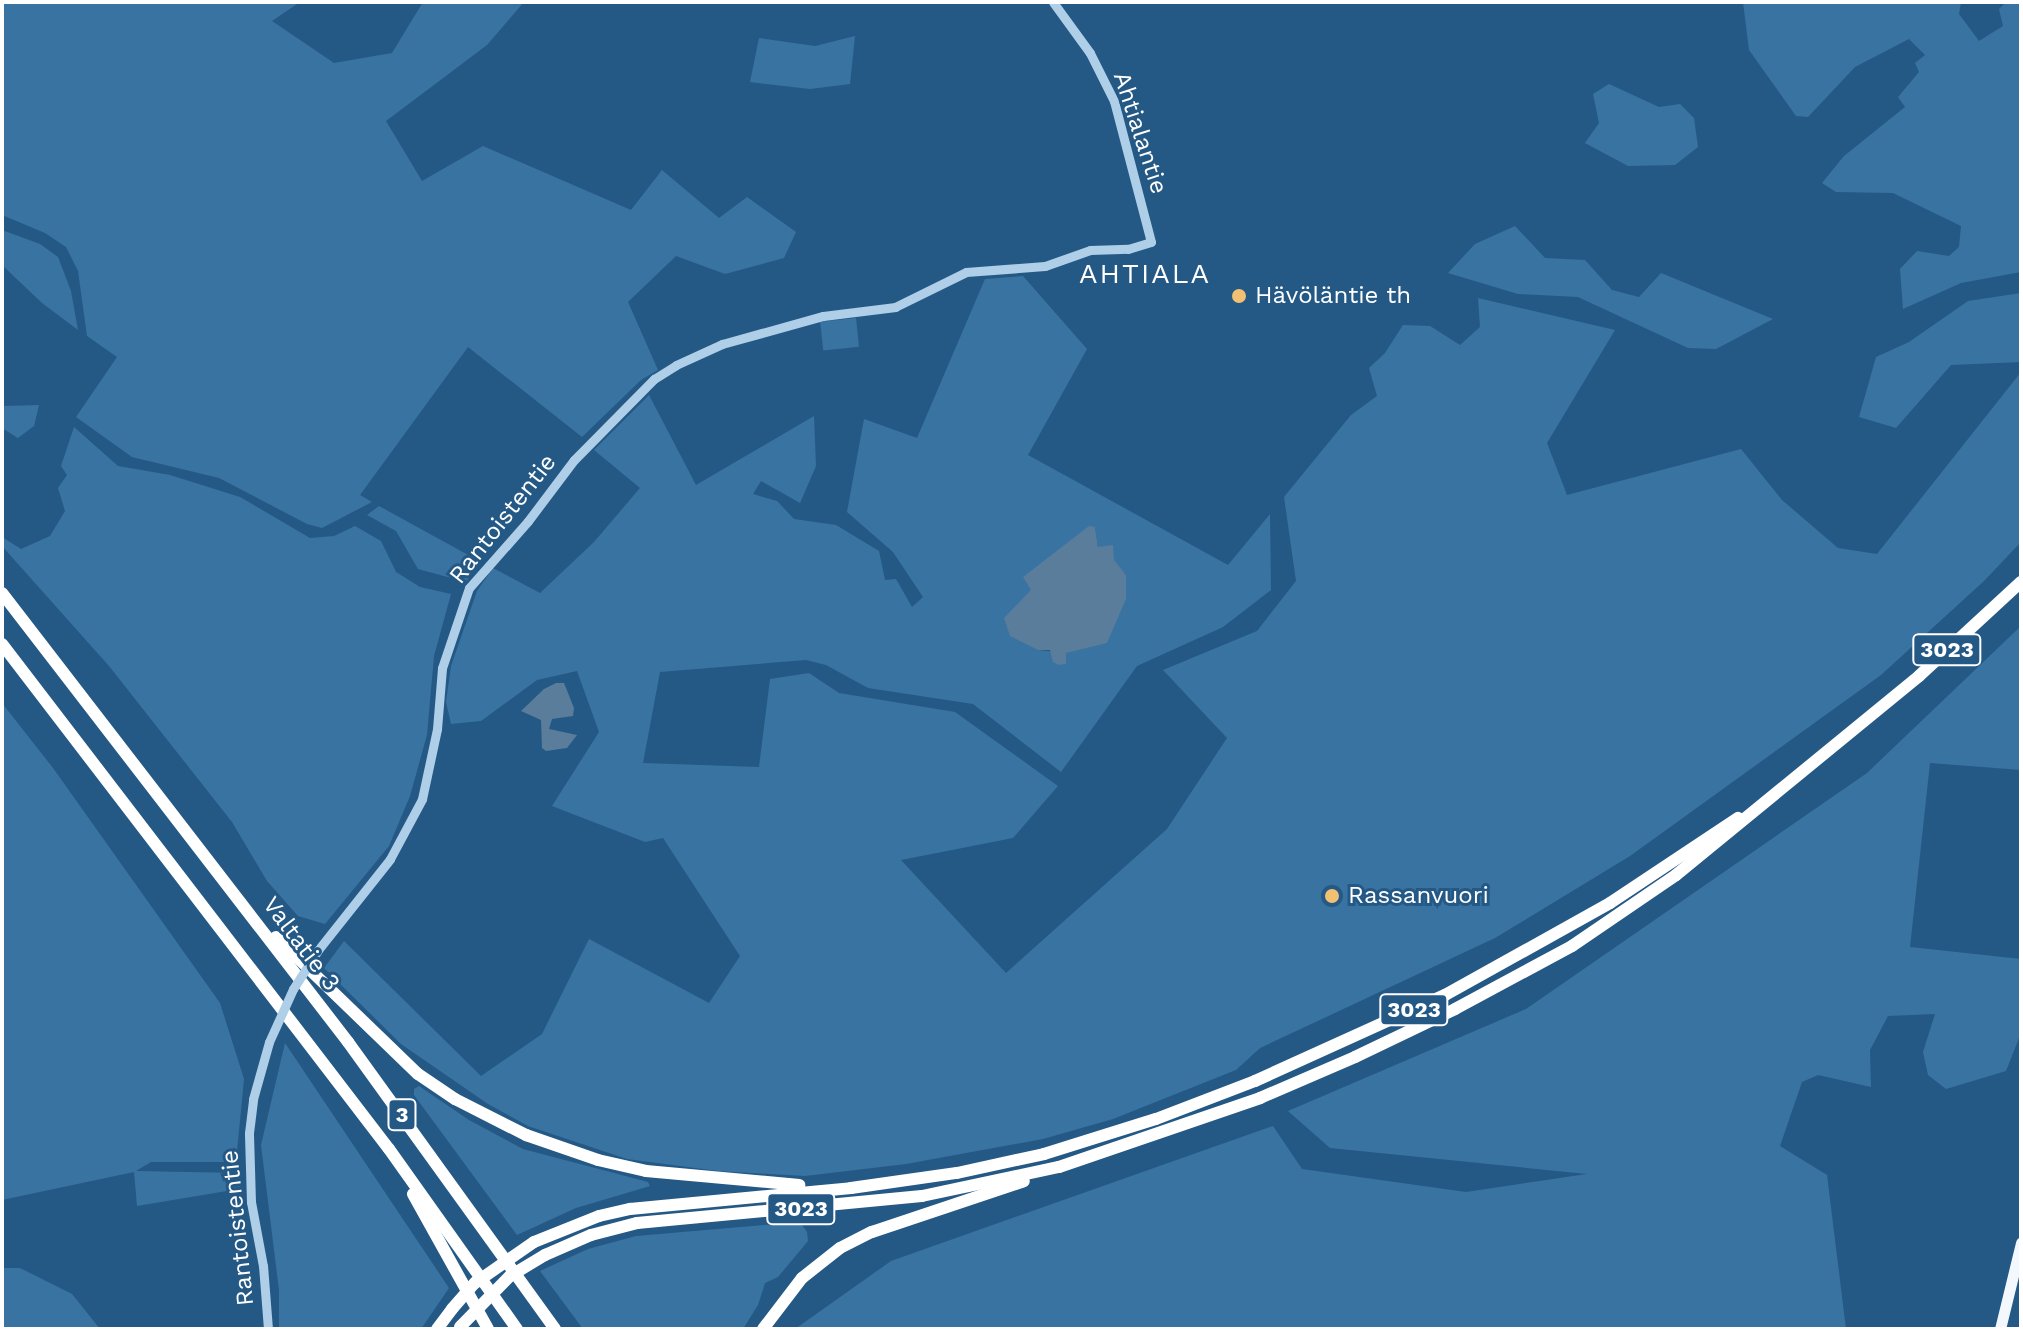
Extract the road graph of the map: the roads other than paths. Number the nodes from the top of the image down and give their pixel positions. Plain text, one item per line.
1 (1053, 2) edge
2 (1151, 242) joint
3 (2021, 582) edge
4 (2, 593) edge
5 (2, 644) edge
6 (1786, 784) junction
7 (244, 905) junction
8 (389, 1149) junction
9 (1059, 1167) junction
10 (851, 1188) junction
11 (2021, 1243) edge
12 (460, 1328) edge
13 (268, 1329) edge
14 (437, 1329) edge
15 (488, 1329) edge
16 (517, 1329) edge
17 (555, 1329) edge
18 (763, 1329) edge
19 (2000, 1329) edge

1 - 2 street, Ahtialantie
2 - 13 street, Rantoistentie, bridge
3 - 6 highway, 3023
4 - 7 highway, Valtatie 3 / 3
5 - 8 highway, 3
6 - 9 highway, 3023
6 - 10 highway, 3023
7 - 10 highway
7 - 17 highway, Valtatie 3 / 3
8 - 15 highway
8 - 16 highway, 3
9 - 12 highway, 3023, bridge
9 - 18 highway
10 - 14 highway, 3023, bridge
11 - 19 main road

